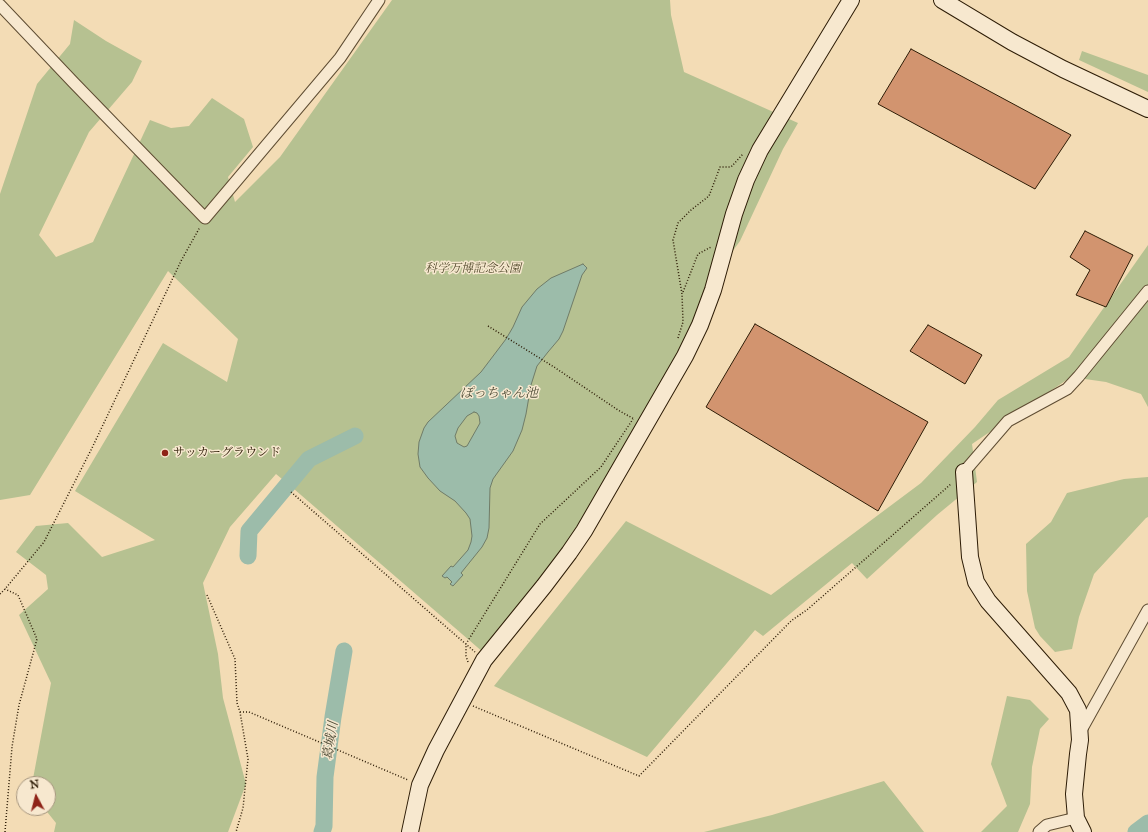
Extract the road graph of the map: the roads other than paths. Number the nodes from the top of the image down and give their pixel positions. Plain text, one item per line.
1 (379, 0) edge
2 (851, 0) edge
3 (942, 0) edge
4 (0, 5) edge
5 (1148, 109) edge
6 (1148, 292) edge
7 (964, 472) joint
8 (1148, 610) edge
9 (1080, 732) junction
10 (1080, 825) edge
11 (410, 832) edge
12 (1039, 832) edge

1 - 4 street
2 - 11 street
3 - 5 street
6 - 7 street
7 - 9 street
8 - 9 street
9 - 10 street
10 - 12 street

